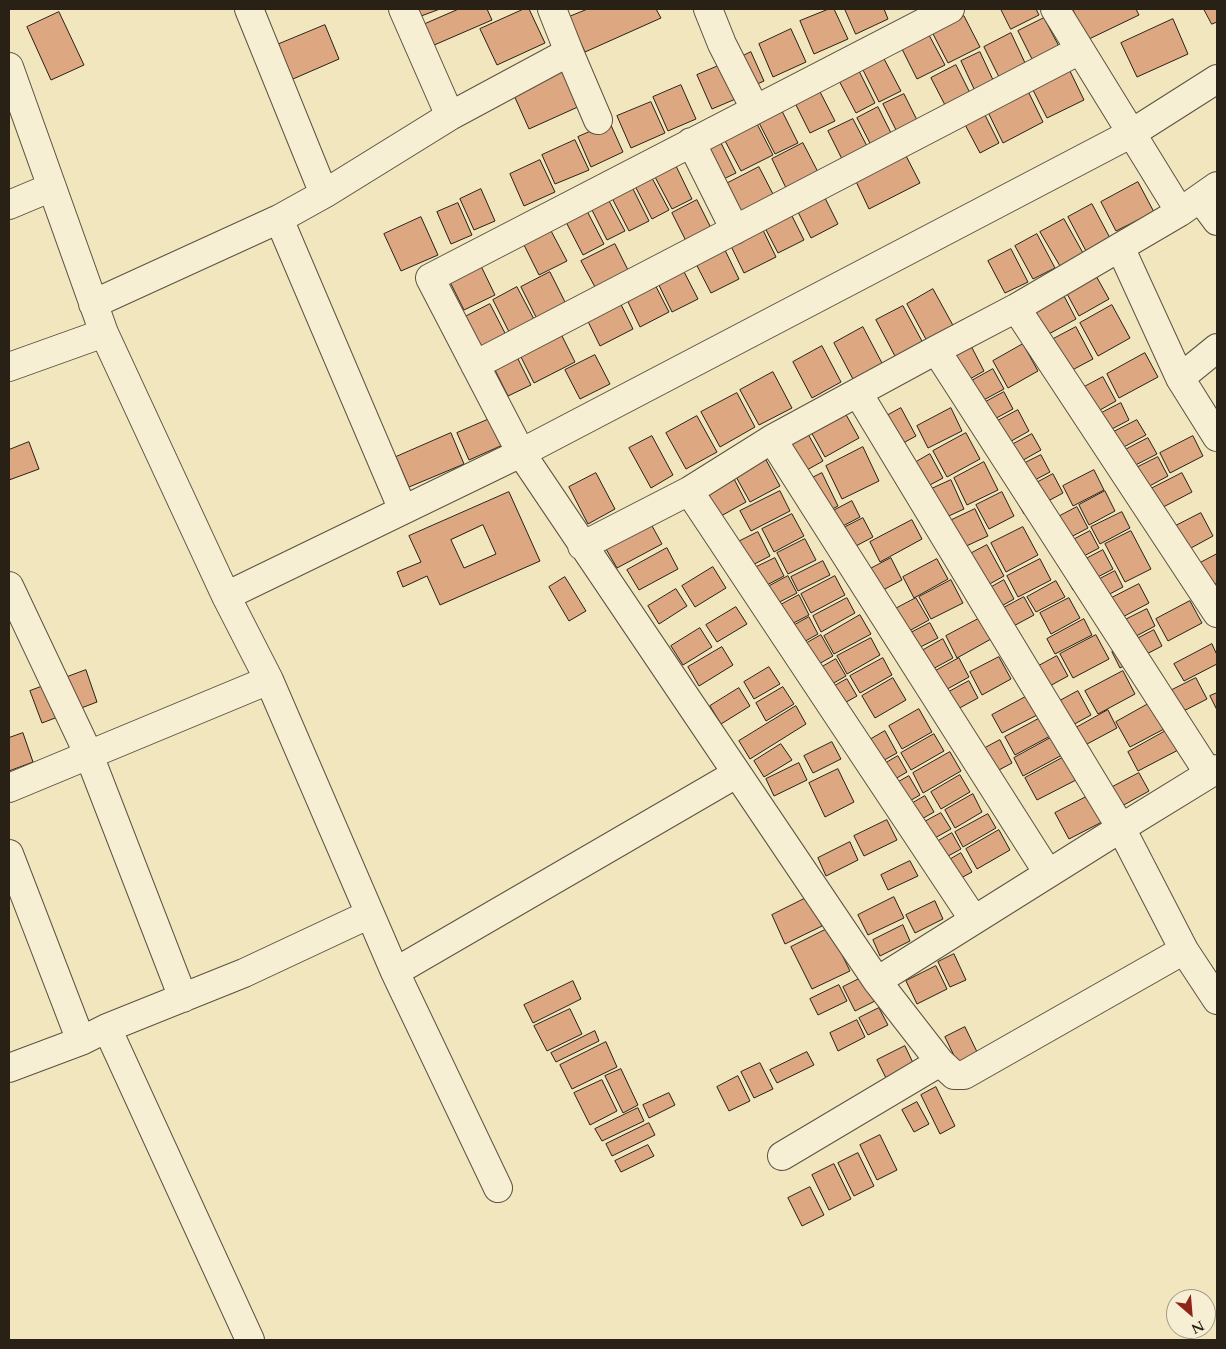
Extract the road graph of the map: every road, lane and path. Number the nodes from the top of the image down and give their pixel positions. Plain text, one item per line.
1 (249, 9) edge
2 (403, 9) edge
3 (552, 9) edge
4 (708, 9) edge
5 (950, 9) edge
6 (1055, 9) edge
7 (1080, 50) junction
8 (569, 52) junction
9 (9, 67) edge
10 (1217, 79) edge
11 (755, 109) junction
12 (450, 116) junction
13 (598, 120) dead end
14 (1132, 133) junction
15 (692, 142) junction
16 (52, 187) junction
17 (324, 194) junction
18 (1199, 199) edge
19 (9, 205) edge
20 (279, 219) junction
21 (1217, 221) edge
22 (735, 230) junction
23 (1120, 247) junction
24 (93, 304) junction
25 (1016, 308) junction
26 (104, 334) junction
27 (1217, 348) edge
28 (936, 350) junction
29 (475, 365) junction
30 (9, 367) edge
31 (1180, 378) junction
32 (858, 393) junction
33 (1217, 437) edge
34 (772, 439) junction
35 (521, 453) junction
36 (689, 491) junction
37 (403, 510) junction
38 (582, 546) junction
39 (9, 586) edge
40 (226, 596) junction
41 (1217, 613) edge
42 (269, 680) junction
43 (89, 755) junction
44 (1213, 771) edge
45 (736, 774) junction
46 (9, 788) edge
47 (1121, 828) junction
48 (9, 854) edge
49 (1048, 873) junction
50 (370, 914) junction
51 (974, 920) junction
52 (1184, 950) junction
53 (395, 972) junction
54 (877, 981) junction
55 (184, 998) junction
56 (1217, 1000) edge
57 (107, 1028) junction
58 (81, 1040) junction
59 (940, 1062) junction
60 (9, 1068) edge
61 (782, 1156) dead end
62 (498, 1188) dead end
63 (250, 1340) edge

1 - 17 street
2 - 12 street
3 - 8 street
4 - 11 street
5 - 11 street
6 - 7 street
7 - 14 street
7 - 22 street
8 - 12 street
8 - 13 street
9 - 16 street
10 - 14 street
11 - 15 street
12 - 17 street
14 - 18 street
14 - 35 street
15 - 22 street
15 - 29 street
16 - 19 street
16 - 24 street
17 - 20 street
18 - 21 street
18 - 23 street
20 - 24 street
20 - 37 street
22 - 29 street
23 - 25 street
23 - 31 street
24 - 26 street
25 - 28 street
25 - 41 street
26 - 30 street
26 - 40 street
27 - 31 street
28 - 32 street
28 - 44 street
29 - 35 street
31 - 33 street
32 - 34 street
32 - 47 street
34 - 36 street
34 - 49 street
35 - 37 street
35 - 38 street
36 - 38 street
36 - 51 street
37 - 40 street
38 - 45 street
39 - 43 street
40 - 42 street
42 - 43 street
42 - 50 street
43 - 46 street
43 - 55 street
44 - 47 street
45 - 53 street
45 - 54 street
47 - 49 street
47 - 52 street
48 - 58 street
49 - 51 street
50 - 53 street
50 - 55 street
51 - 54 street
52 - 56 street
52 - 59 street
53 - 62 street
54 - 59 street
55 - 57 street
57 - 58 street
57 - 63 street
58 - 60 street
59 - 61 street

